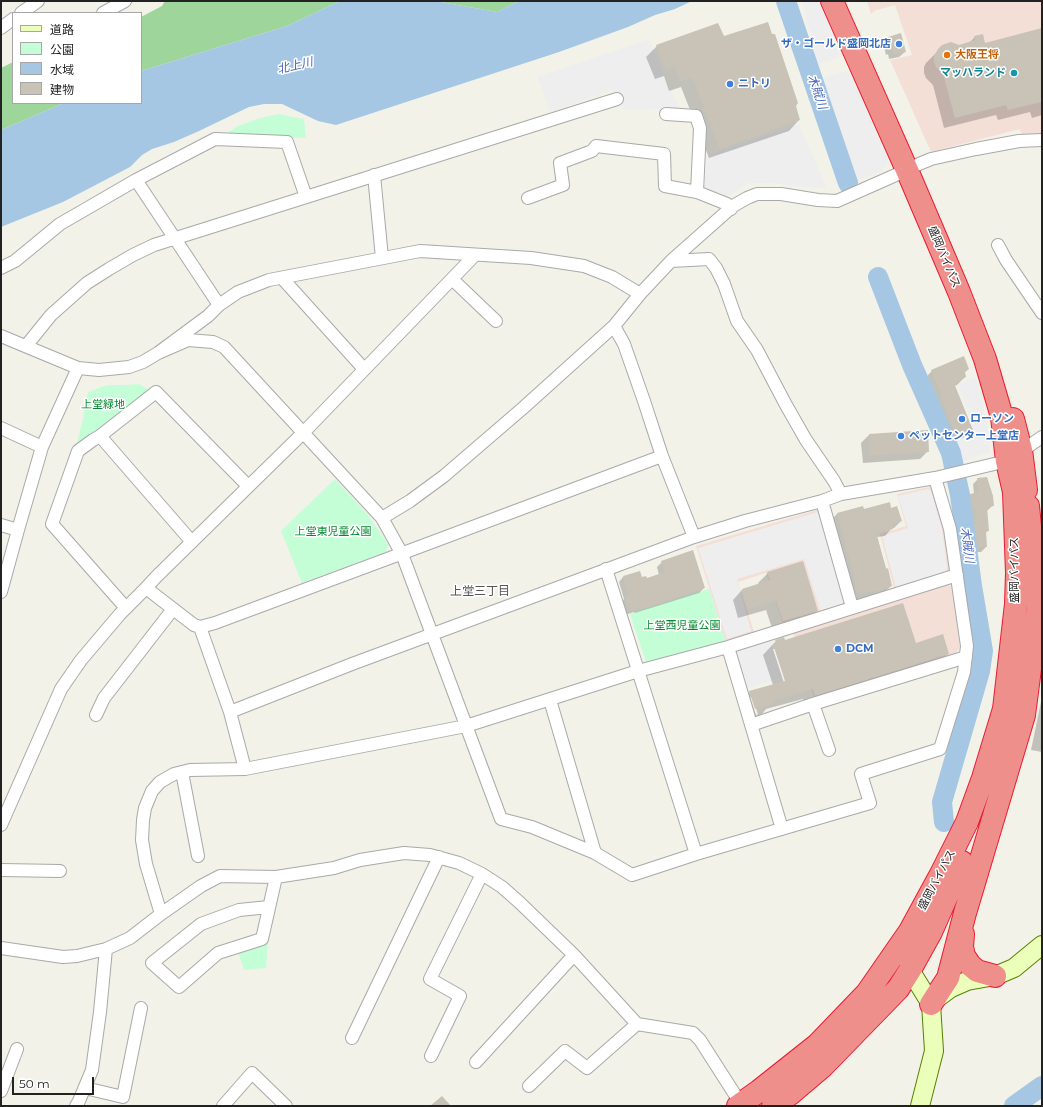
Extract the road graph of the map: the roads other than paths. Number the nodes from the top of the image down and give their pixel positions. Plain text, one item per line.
1 (38, 1) edge
2 (125, 1) edge
3 (832, 1) edge
4 (846, 1) edge
5 (23, 12) edge
6 (105, 12) edge
7 (12, 20) edge
8 (1, 28) edge
9 (617, 98) dead end
10 (666, 114) dead end
11 (1042, 140) edge
12 (913, 167) junction
13 (374, 175) junction
14 (136, 180) junction
15 (697, 192) junction
16 (306, 197) junction
17 (528, 198) dead end
18 (731, 209) junction
19 (176, 239) junction
20 (998, 245) dead end
21 (475, 255) junction
22 (382, 258) junction
23 (671, 261) junction
24 (1, 268) edge
25 (282, 278) junction
26 (452, 278) junction
27 (640, 294) junction
28 (219, 305) junction
29 (1042, 313) edge
30 (496, 321) dead end
31 (614, 326) junction
32 (1, 336) edge
33 (26, 346) junction
34 (158, 353) junction
35 (78, 368) junction
36 (364, 369) junction
37 (1, 428) edge
38 (303, 433) junction
39 (100, 436) junction
40 (1042, 436) edge
41 (42, 447) junction
42 (662, 456) junction
43 (1014, 456) junction
44 (941, 477) junction
45 (248, 486) junction
46 (840, 494) junction
47 (822, 501) junction
48 (1027, 502) junction
49 (382, 518) junction
50 (1, 525) edge
51 (18, 530) junction
52 (694, 537) junction
53 (192, 542) junction
54 (402, 554) junction
55 (606, 569) junction
56 (956, 576) junction
57 (146, 588) junction
58 (1, 592) edge
59 (852, 607) junction
60 (126, 608) junction
61 (173, 609) junction
62 (200, 627) junction
63 (433, 635) junction
64 (728, 646) junction
65 (966, 657) junction
66 (638, 671) junction
67 (550, 700) junction
68 (813, 704) junction
69 (230, 712) junction
70 (96, 715) dead end
71 (751, 725) junction
72 (466, 726) junction
73 (829, 750) dead end
74 (245, 769) junction
75 (182, 772) junction
76 (1, 825) edge
77 (782, 829) junction
78 (595, 854) junction
79 (696, 854) junction
80 (198, 856) dead end
81 (439, 857) junction
82 (1, 870) edge
83 (60, 871) dead end
84 (482, 874) junction
85 (276, 877) junction
86 (269, 908) junction
87 (965, 913) junction
88 (161, 914) junction
89 (910, 931) junction
90 (1042, 945) edge
91 (1, 948) edge
92 (106, 949) junction
93 (574, 955) junction
94 (910, 970) junction
95 (995, 976) junction
96 (898, 989) junction
97 (867, 994) junction
98 (931, 1004) junction
99 (141, 1008) dead end
100 (636, 1024) junction
101 (352, 1038) dead end
102 (17, 1049) dead end
103 (431, 1056) dead end
104 (476, 1062) dead end
105 (529, 1086) dead end
106 (84, 1088) junction
107 (1, 1091) edge
108 (774, 1097) edge
109 (740, 1105) edge
110 (76, 1106) edge
111 (223, 1106) edge
112 (286, 1106) edge
113 (920, 1106) edge

1 - 5 street
2 - 6 street
3 - 12 highway, 盛岡バイパス
4 - 12 highway, 盛岡バイパス
7 - 8 street
9 - 13 street
10 - 15 street
11 - 12 street
12 - 18 street
12 - 43 highway, 盛岡バイパス
13 - 16 street
13 - 22 street
14 - 16 street
14 - 19 street
14 - 24 street
15 - 17 street
15 - 18 street
16 - 19 street
18 - 23 street
19 - 28 street
19 - 33 street
20 - 29 street
21 - 22 street
21 - 26 street
21 - 27 street
22 - 25 street
23 - 27 street
23 - 46 street
25 - 28 street
25 - 36 street
26 - 30 street
26 - 36 street
27 - 31 street
28 - 34 street
31 - 42 street
31 - 49 street
32 - 33 street
33 - 35 street
34 - 35 street
34 - 38 street
35 - 41 street
36 - 38 street
37 - 41 street
38 - 45 street
38 - 49 street
39 - 45 street
39 - 53 street
39 - 60 street
40 - 43 street
41 - 51 street
42 - 52 street
42 - 54 street
43 - 44 street
43 - 48 highway, 盛岡バイパス
43 - 89 highway, 盛岡バイパス
44 - 46 street
44 - 56 street
45 - 53 street
46 - 47 street
47 - 52 street
47 - 59 street
48 - 87 highway
48 - 94 highway, 盛岡バイパス
49 - 54 street
50 - 51 street
51 - 58 street
52 - 55 street
53 - 57 street
54 - 62 street
54 - 63 street
55 - 63 street
55 - 66 street
56 - 59 street
56 - 65 street
57 - 60 street
57 - 61 street
59 - 64 street
60 - 76 street
61 - 62 street
61 - 70 street
62 - 69 street
63 - 69 street
63 - 72 street
64 - 66 street
64 - 71 street
65 - 68 street
65 - 77 street
66 - 67 street
66 - 79 street
67 - 72 street
67 - 78 street
68 - 71 street
68 - 73 street
69 - 74 street
71 - 77 street
72 - 74 street
72 - 78 street
74 - 75 street
75 - 80 street
75 - 88 street
77 - 79 street
78 - 79 street
81 - 84 street
81 - 85 street
81 - 101 street
82 - 83 street
84 - 93 street
84 - 103 street
85 - 86 street
85 - 88 street
86 - 86 street
87 - 95 highway
87 - 98 highway
88 - 92 street
89 - 94 main road
89 - 97 highway, 盛岡バイパス
90 - 95 main road
91 - 92 street
92 - 106 street
93 - 100 street
93 - 104 street
94 - 96 highway, 盛岡バイパス
94 - 98 main road
95 - 98 main road
96 - 97 main road
96 - 98 main road
96 - 108 highway, 盛岡バイパス
97 - 108 highway, 盛岡バイパス
98 - 113 main road
99 - 106 street
100 - 105 street
100 - 109 street
102 - 107 street
106 - 110 street
108 - 109 highway
111 - 112 street

